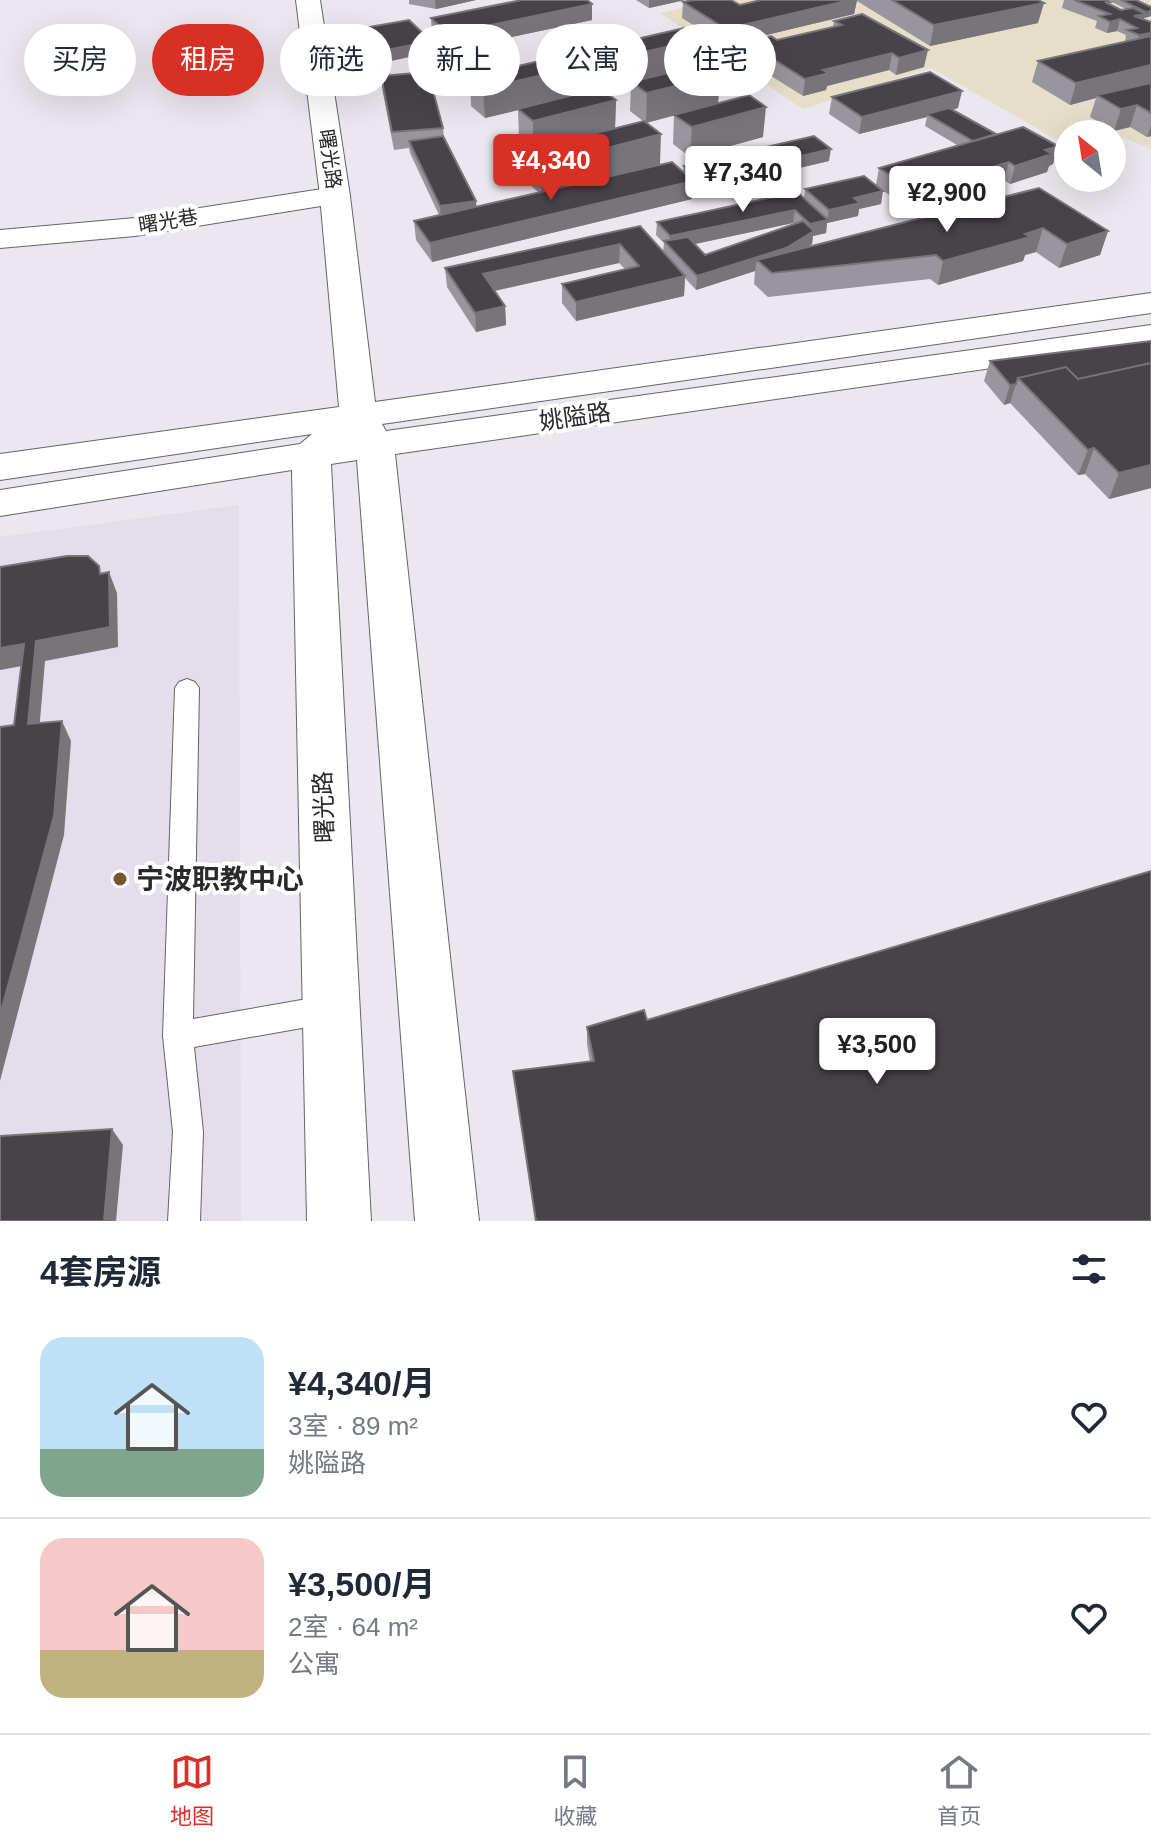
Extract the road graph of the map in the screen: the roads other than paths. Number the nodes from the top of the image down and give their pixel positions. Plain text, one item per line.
1 (308, 0) edge
2 (335, 196) junction
3 (0, 239) edge
4 (1151, 303) edge
5 (1151, 335) edge
6 (366, 430) junction
7 (311, 455) junction
8 (0, 467) edge
9 (0, 503) edge
10 (187, 688) dead end
11 (332, 1009) junction
12 (178, 1036) junction
13 (184, 1221) edge
14 (339, 1221) edge
15 (447, 1221) edge

1 - 2 main road, 曙光路
2 - 3 main road, 曙光巷
2 - 6 main road, 曙光路
4 - 6 main road, 姚隘路
5 - 6 main road, 姚隘路
6 - 7 main road
6 - 8 main road, 姚隘路
6 - 15 main road, 曙光路
7 - 9 main road
7 - 11 main road, 曙光路
10 - 12 lane
11 - 12 lane
11 - 14 main road, 曙光路
12 - 13 lane

